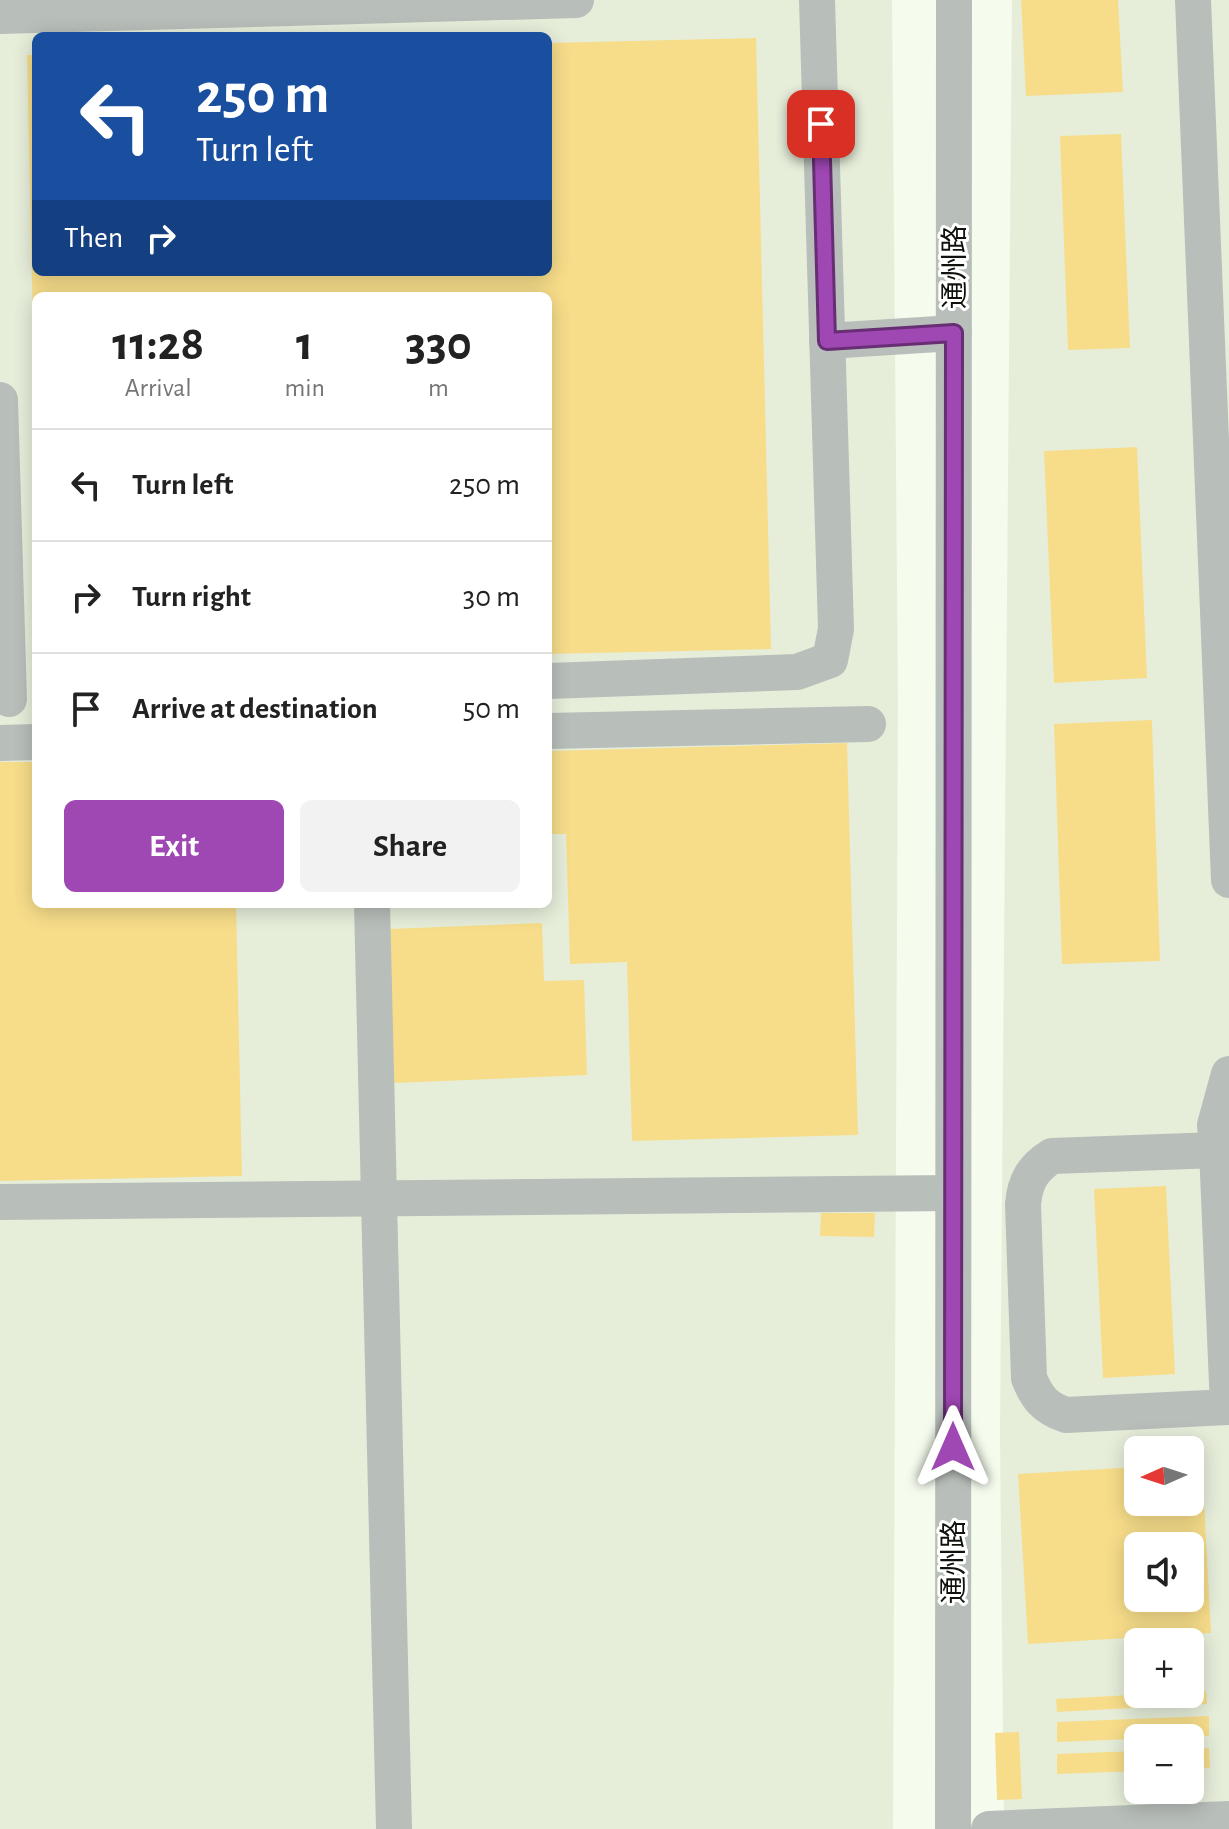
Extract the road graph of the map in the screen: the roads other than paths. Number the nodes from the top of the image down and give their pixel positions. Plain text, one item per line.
1 (576, 0) edge
2 (817, 0) edge
3 (954, 0) edge
4 (1193, 0) edge
5 (45, 7) edge
6 (0, 16) edge
7 (954, 333) junction
8 (827, 341) junction
9 (0, 400) edge
10 (552, 681) edge
11 (15, 698) edge
12 (868, 724) dead end
13 (552, 731) edge
14 (32, 742) edge
15 (0, 743) edge
16 (1229, 880) edge
17 (372, 908) edge
18 (1229, 1074) edge
19 (1217, 1150) junction
20 (953, 1193) junction
21 (379, 1197) junction
22 (1224, 1200) edge
23 (0, 1202) edge
24 (1228, 1407) edge
25 (1229, 1434) edge
26 (1229, 1819) edge
27 (394, 1829) edge
28 (953, 1829) edge
29 (989, 1829) edge

1 - 5 street
2 - 8 street
3 - 7 street, 通州路
4 - 16 street
5 - 6 street
7 - 8 street
7 - 20 street, 通州路
8 - 10 street
9 - 11 street
12 - 13 street
14 - 15 street
17 - 21 street
18 - 19 street
19 - 22 street
19 - 24 street
20 - 21 street
20 - 28 street, 通州路
21 - 23 street
21 - 27 street
22 - 24 street
24 - 25 street
26 - 29 street

